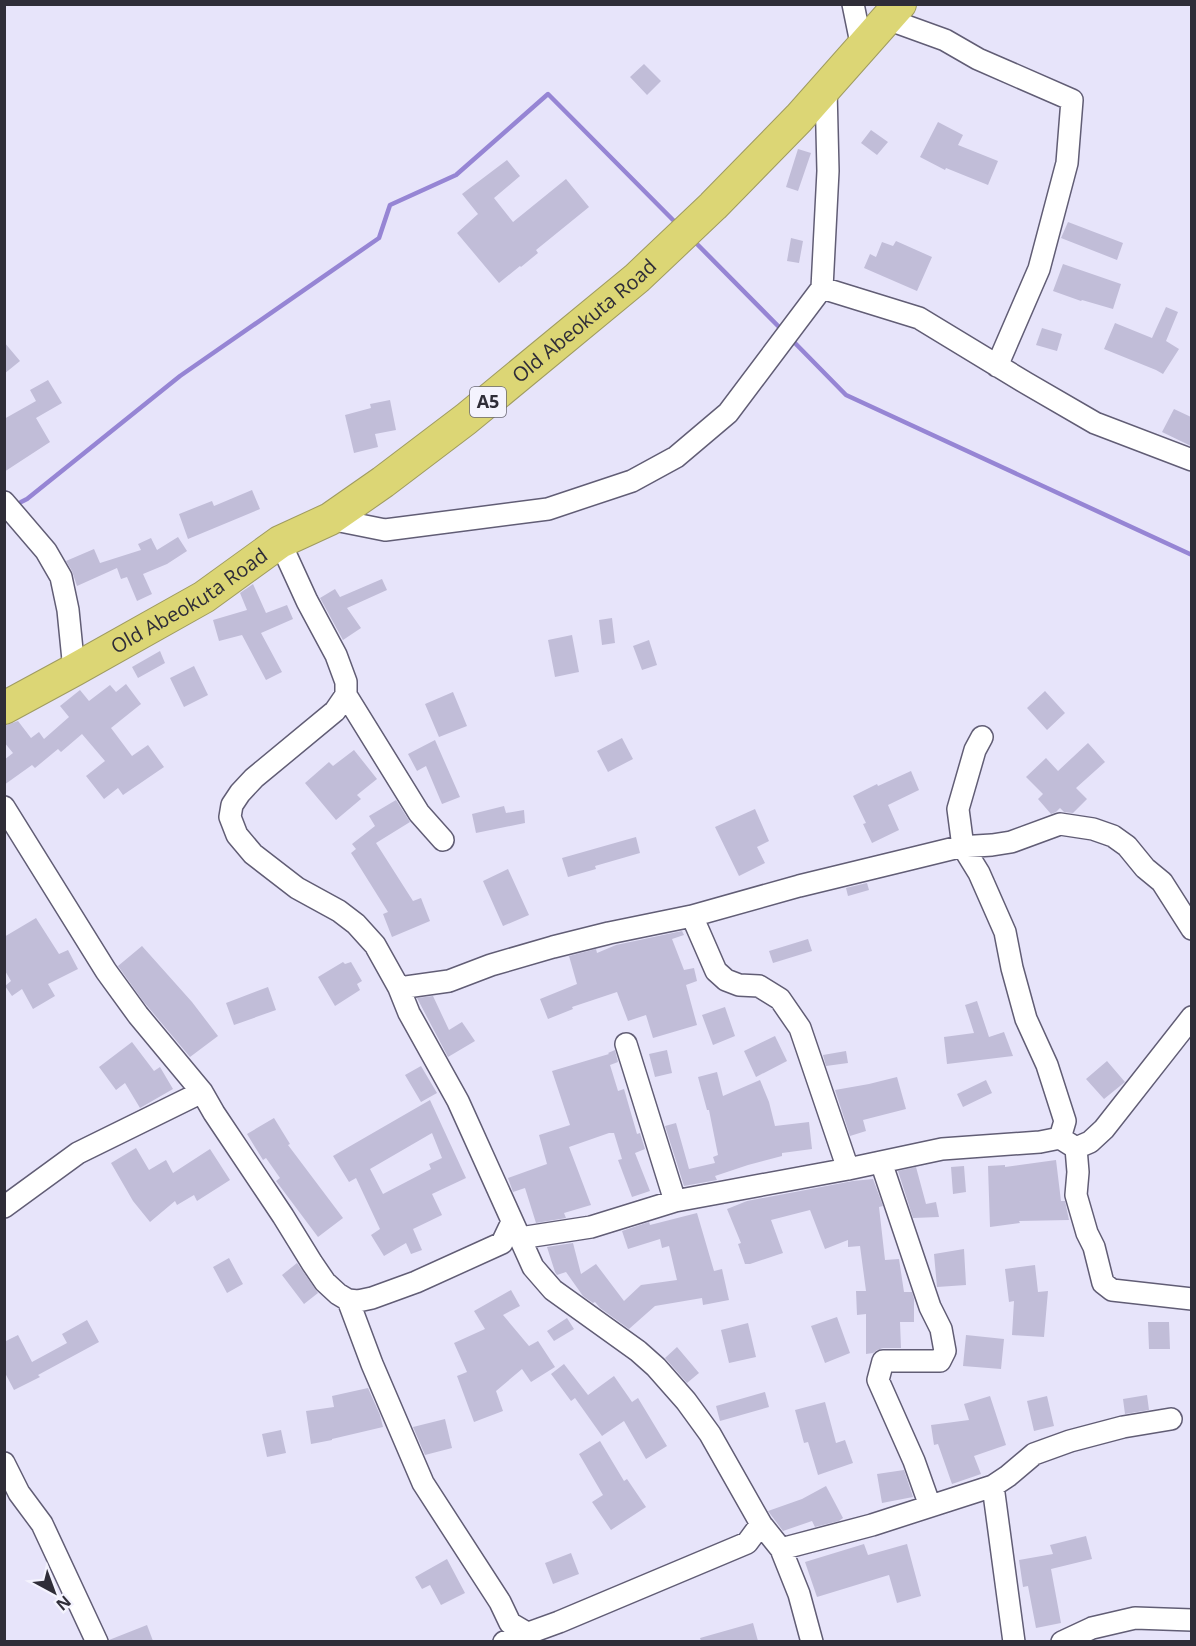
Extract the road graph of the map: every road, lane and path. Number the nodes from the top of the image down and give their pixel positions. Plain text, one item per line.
1 (853, 4) edge
2 (893, 12) edge
3 (862, 48) junction
4 (825, 89) junction
5 (822, 288) junction
6 (997, 366) junction
7 (1191, 460) edge
8 (4, 502) edge
9 (330, 519) junction
10 (280, 542) junction
11 (74, 670) junction
12 (346, 695) junction
13 (4, 708) edge
14 (982, 737) dead end
15 (4, 807) edge
16 (443, 840) dead end
17 (963, 847) junction
18 (692, 916) junction
19 (1191, 929) edge
20 (399, 988) junction
21 (1191, 1017) edge
22 (626, 1044) dead end
23 (202, 1092) junction
24 (1068, 1143) junction
25 (881, 1162) junction
26 (848, 1169) junction
27 (675, 1201) junction
28 (4, 1207) edge
29 (516, 1230) junction
30 (1187, 1294) edge
31 (348, 1300) junction
32 (1172, 1419) dead end
33 (4, 1463) edge
34 (993, 1486) junction
35 (930, 1506) junction
36 (761, 1524) junction
37 (781, 1548) junction
38 (1191, 1620) edge
39 (511, 1635) edge
40 (97, 1641) edge
41 (812, 1641) edge
42 (1014, 1641) edge
43 (1062, 1641) edge

1 - 3 street
2 - 3 highway, Old Abeokuta Road / A5
2 - 6 street
3 - 4 highway, Old Abeokuta Road / A5
4 - 5 street
4 - 9 highway, Old Abeokuta Road / A5
5 - 6 street
5 - 9 street
6 - 7 street
8 - 11 street
9 - 10 highway, Old Abeokuta Road / A5
10 - 11 highway, Old Abeokuta Road / A5
10 - 12 street
11 - 13 highway, Old Abeokuta Road / A5
12 - 16 street
12 - 20 street
14 - 17 street
15 - 23 street
17 - 18 street
17 - 19 street
17 - 24 street
18 - 20 street
18 - 26 street
20 - 29 street
21 - 24 street
22 - 27 street
23 - 28 street
23 - 31 street
24 - 25 street
24 - 30 street
25 - 26 street
25 - 35 street
26 - 27 street
27 - 29 street
29 - 31 street
29 - 36 street
31 - 39 street
32 - 34 street
33 - 40 street
34 - 35 street
34 - 42 street
35 - 37 street
36 - 37 street
36 - 39 street
37 - 41 street
38 - 43 street

